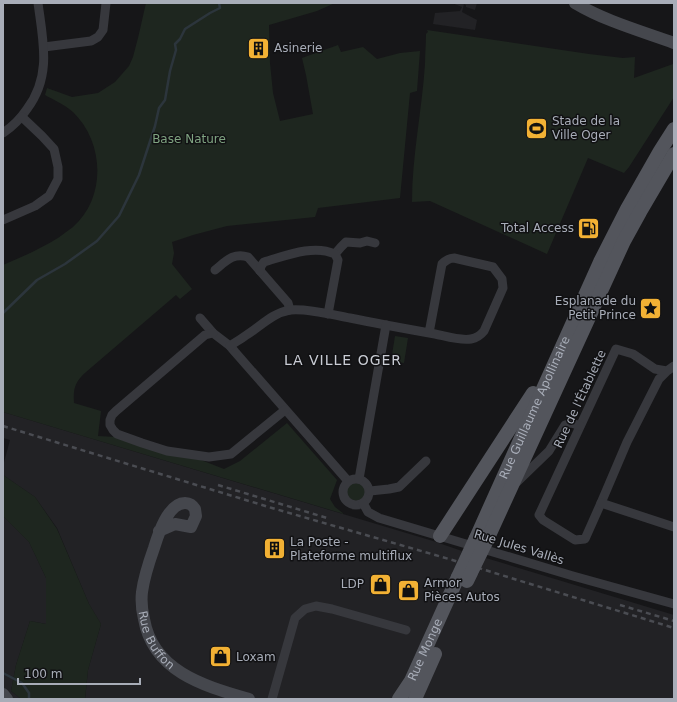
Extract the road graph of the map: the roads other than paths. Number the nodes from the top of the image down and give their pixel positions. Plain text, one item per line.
1 (38, 3) edge
2 (106, 3) edge
3 (575, 3) edge
4 (674, 42) edge
5 (44, 47) junction
6 (22, 117) junction
7 (674, 129) edge
8 (3, 133) edge
9 (674, 154) edge
10 (3, 220) edge
11 (376, 243) dead end
12 (336, 254) junction
13 (215, 270) dead end
14 (260, 271) junction
15 (290, 310) junction
16 (328, 314) junction
17 (200, 318) dead end
18 (386, 325) junction
19 (213, 333) junction
20 (429, 333) junction
21 (230, 346) junction
22 (558, 354) junction
23 (670, 368) edge
24 (285, 410) junction
25 (580, 426) junction
26 (426, 461) dead end
27 (359, 478) junction
28 (348, 481) junction
29 (510, 489) junction
30 (370, 491) junction
31 (363, 503) junction
32 (602, 503) junction
33 (674, 527) edge
34 (159, 531) dead end
35 (440, 536) junction
36 (481, 540) junction
37 (463, 579) junction
38 (674, 604) edge
39 (406, 630) dead end
40 (3, 694) edge
41 (7, 699) edge
42 (249, 699) edge
43 (272, 699) edge
44 (399, 699) edge
45 (415, 699) edge

1 - 5 street
2 - 5 street
3 - 4 street
5 - 6 street
6 - 8 street
6 - 10 street
7 - 22 main road, Rue Guillaume Apollinaire
9 - 29 main road, Rue Guillaume Apollinaire
11 - 12 street
12 - 14 street
12 - 16 street
13 - 14 street
14 - 15 street
15 - 16 street
15 - 21 street
16 - 18 street
17 - 19 street
18 - 20 street
18 - 27 street
19 - 21 street
19 - 24 street
20 - 20 street
21 - 24 street
22 - 35 main road
22 - 36 main road, Rue Guillaume Apollinaire
23 - 25 street, Rue de l'Établette
23 - 32 street, Rue de l'Établette
24 - 28 street
25 - 29 street
25 - 32 street, Rue de l'Établette
26 - 30 street
27 - 28 street
27 - 30 street
28 - 31 street
29 - 36 main road, Rue Guillaume Apollinaire
30 - 31 street
31 - 35 street, Rue Jules Vallès
32 - 33 street
34 - 42 street, Rue Buffon
35 - 38 street, Rue Jules Vallès
36 - 37 main road, bridge
37 - 44 main road, Rue Monge
37 - 45 main road, Rue Monge
39 - 43 street
40 - 41 street

